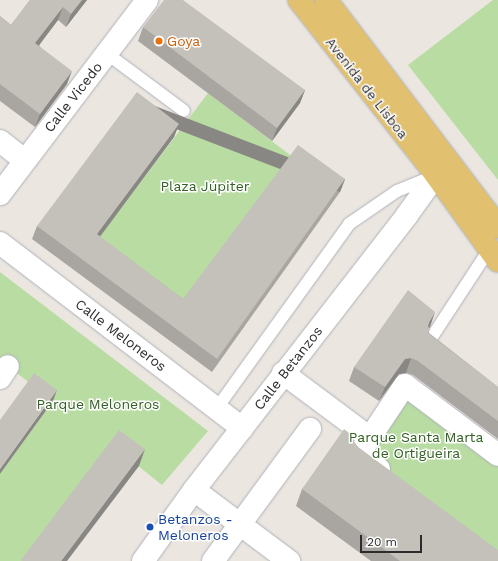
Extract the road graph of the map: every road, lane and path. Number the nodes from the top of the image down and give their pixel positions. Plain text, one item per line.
1 (147, 0) edge
2 (299, 0) edge
3 (326, 0) edge
4 (106, 53) junction
5 (184, 111) dead end
6 (0, 142) edge
7 (24, 160) junction
8 (443, 170) junction
9 (0, 194) edge
10 (498, 227) edge
11 (0, 243) edge
12 (493, 256) edge
13 (430, 340) edge
14 (283, 373) junction
15 (217, 408) junction
16 (242, 428) junction
17 (310, 429) dead end
18 (369, 437) junction
19 (498, 455) edge
20 (397, 482) edge
21 (194, 490) junction
22 (240, 525) junction
23 (143, 561) edge
24 (213, 561) edge
25 (289, 561) edge

1 - 4 street, Calle Vicedo
2 - 8 main road, Avenida de Lisboa
3 - 8 main road, Avenida de Lisboa
4 - 5 lane
4 - 7 street, Calle Vicedo
6 - 7 street
7 - 9 street, Calle Vicedo
8 - 10 main road, Avenida de Lisboa
8 - 12 main road, Avenida de Lisboa
8 - 14 street, Calle Betanzos
8 - 15 lane
11 - 15 street, Calle Meloneros
12 - 13 lane
14 - 16 street, Calle Betanzos
14 - 18 street
15 - 16 street, Calle Meloneros
16 - 21 street, Calle Betanzos
17 - 22 street
18 - 19 street
18 - 20 street
21 - 22 street
21 - 23 street, Calle Betanzos
22 - 24 street
22 - 25 street

